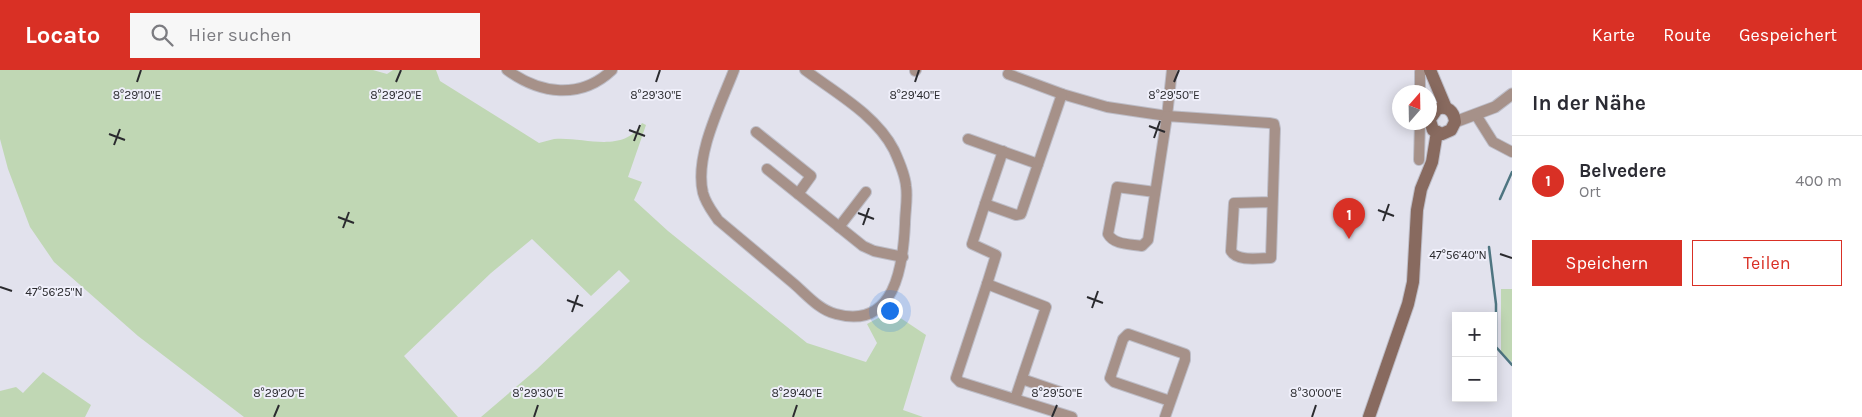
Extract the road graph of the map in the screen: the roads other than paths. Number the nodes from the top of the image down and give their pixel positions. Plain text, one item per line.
1 (507, 70) edge
2 (612, 70) edge
3 (734, 70) edge
4 (805, 70) edge
5 (1172, 70) edge
6 (1424, 70) edge
7 (1008, 74) dead end
8 (1432, 76) edge
9 (1420, 85) edge
10 (1062, 94) junction
11 (1512, 94) edge
12 (1476, 115) junction
13 (1167, 116) junction
14 (1442, 119) edge
15 (1420, 130) edge
16 (756, 132) dead end
17 (968, 139) dead end
18 (1003, 151) junction
19 (1512, 152) edge
20 (1419, 160) dead end
21 (1038, 164) junction
22 (767, 169) dead end
23 (866, 192) dead end
24 (1155, 192) junction
25 (798, 194) junction
26 (1272, 202) junction
27 (985, 204) junction
28 (839, 227) junction
29 (903, 257) junction
30 (987, 284) junction
31 (1022, 379) junction
32 (1060, 392) dead end
33 (1015, 399) junction
34 (1170, 401) junction
35 (1072, 417) edge
36 (1164, 417) edge
37 (1369, 417) edge

1 - 2 street
3 - 29 street
4 - 29 street
5 - 13 street
6 - 9 street
7 - 10 street
8 - 14 main road
10 - 13 street
10 - 21 street
11 - 12 street
12 - 14 street
12 - 19 street
13 - 24 street
13 - 26 street
14 - 37 main road
15 - 20 street
16 - 25 street
17 - 18 street
18 - 21 street
18 - 27 street
21 - 27 street
22 - 25 street
23 - 28 street
24 - 24 street
25 - 28 street
26 - 26 street
27 - 30 street
28 - 29 street
30 - 31 street
30 - 33 street
31 - 32 street
31 - 33 street
33 - 35 street
34 - 34 street
34 - 36 street

